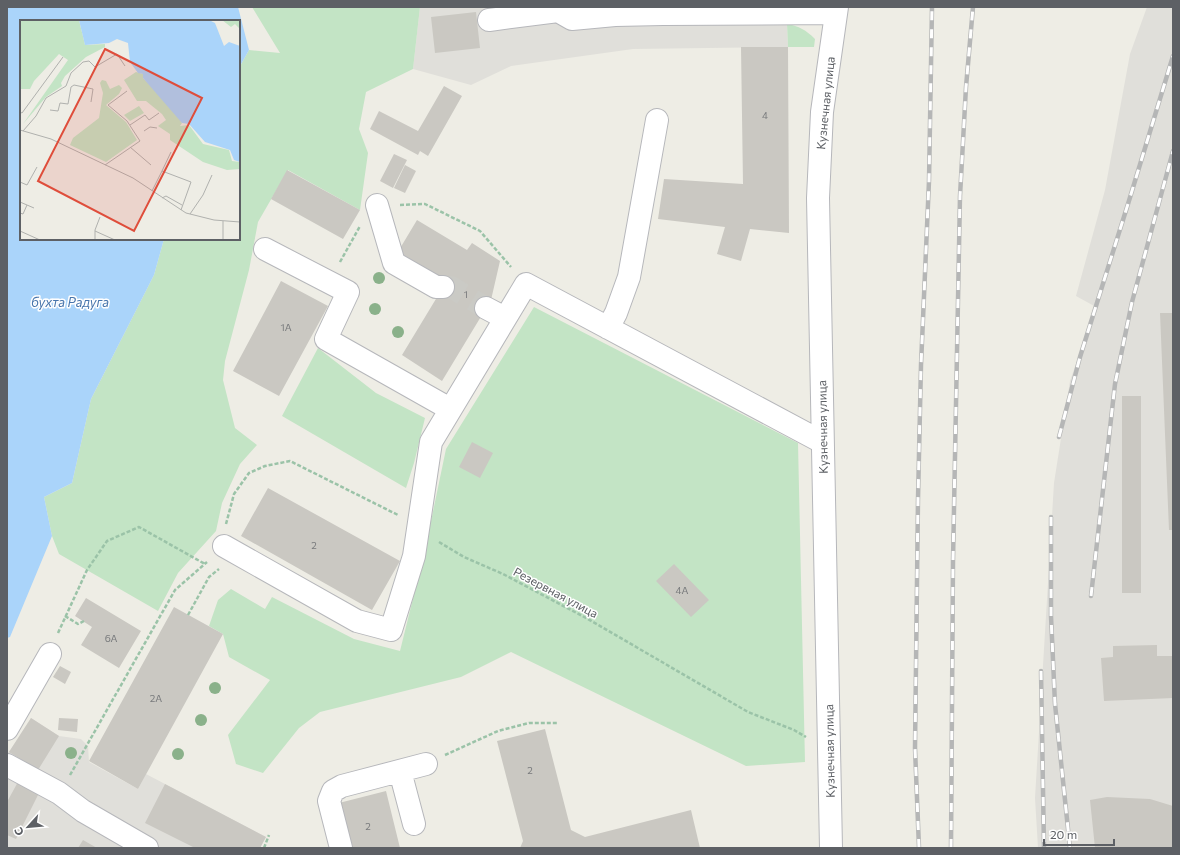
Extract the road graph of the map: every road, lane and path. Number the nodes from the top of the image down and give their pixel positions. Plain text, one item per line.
1 (662, 10) edge
2 (837, 10) edge
3 (490, 20) dead end
4 (657, 120) dead end
5 (377, 205) junction
6 (265, 249) dead end
7 (329, 282) junction
8 (526, 284) junction
9 (443, 287) tunnel mouth
10 (486, 308) tunnel mouth
11 (505, 318) junction
12 (608, 328) junction
13 (450, 409) junction
14 (822, 442) junction
15 (418, 525) junction
16 (224, 546) junction
17 (205, 564) junction
18 (209, 577) dead end
19 (188, 615) dead end
20 (65, 616) junction
21 (84, 621) dead end
22 (50, 654) joint
23 (557, 723) dead end
24 (7, 729) edge
25 (809, 739) dead end
26 (426, 764) joint
27 (7, 765) edge
28 (400, 771) junction
29 (59, 793) junction
30 (414, 824) dead end
31 (269, 835) dead end
32 (147, 848) edge
33 (264, 848) edge
34 (341, 848) edge
35 (831, 848) edge

1 - 2 street
1 - 3 street
2 - 14 street, Кузнечная улица
4 - 12 street
5 - 7 path
5 - 8 path
5 - 9 street
6 - 7 street
7 - 13 street
8 - 11 street
8 - 12 street
10 - 11 street
11 - 13 street
12 - 14 street
13 - 15 street
14 - 35 street, Кузнечная улица
15 - 16 path, Резервная улица
15 - 16 street
15 - 25 path, Резервная улица
16 - 17 path
17 - 20 path
17 - 29 path
18 - 19 path
20 - 21 path
20 - 22 path
22 - 24 street
23 - 26 path
26 - 28 street
27 - 29 street
28 - 30 street
28 - 34 street
29 - 32 street
31 - 33 path

